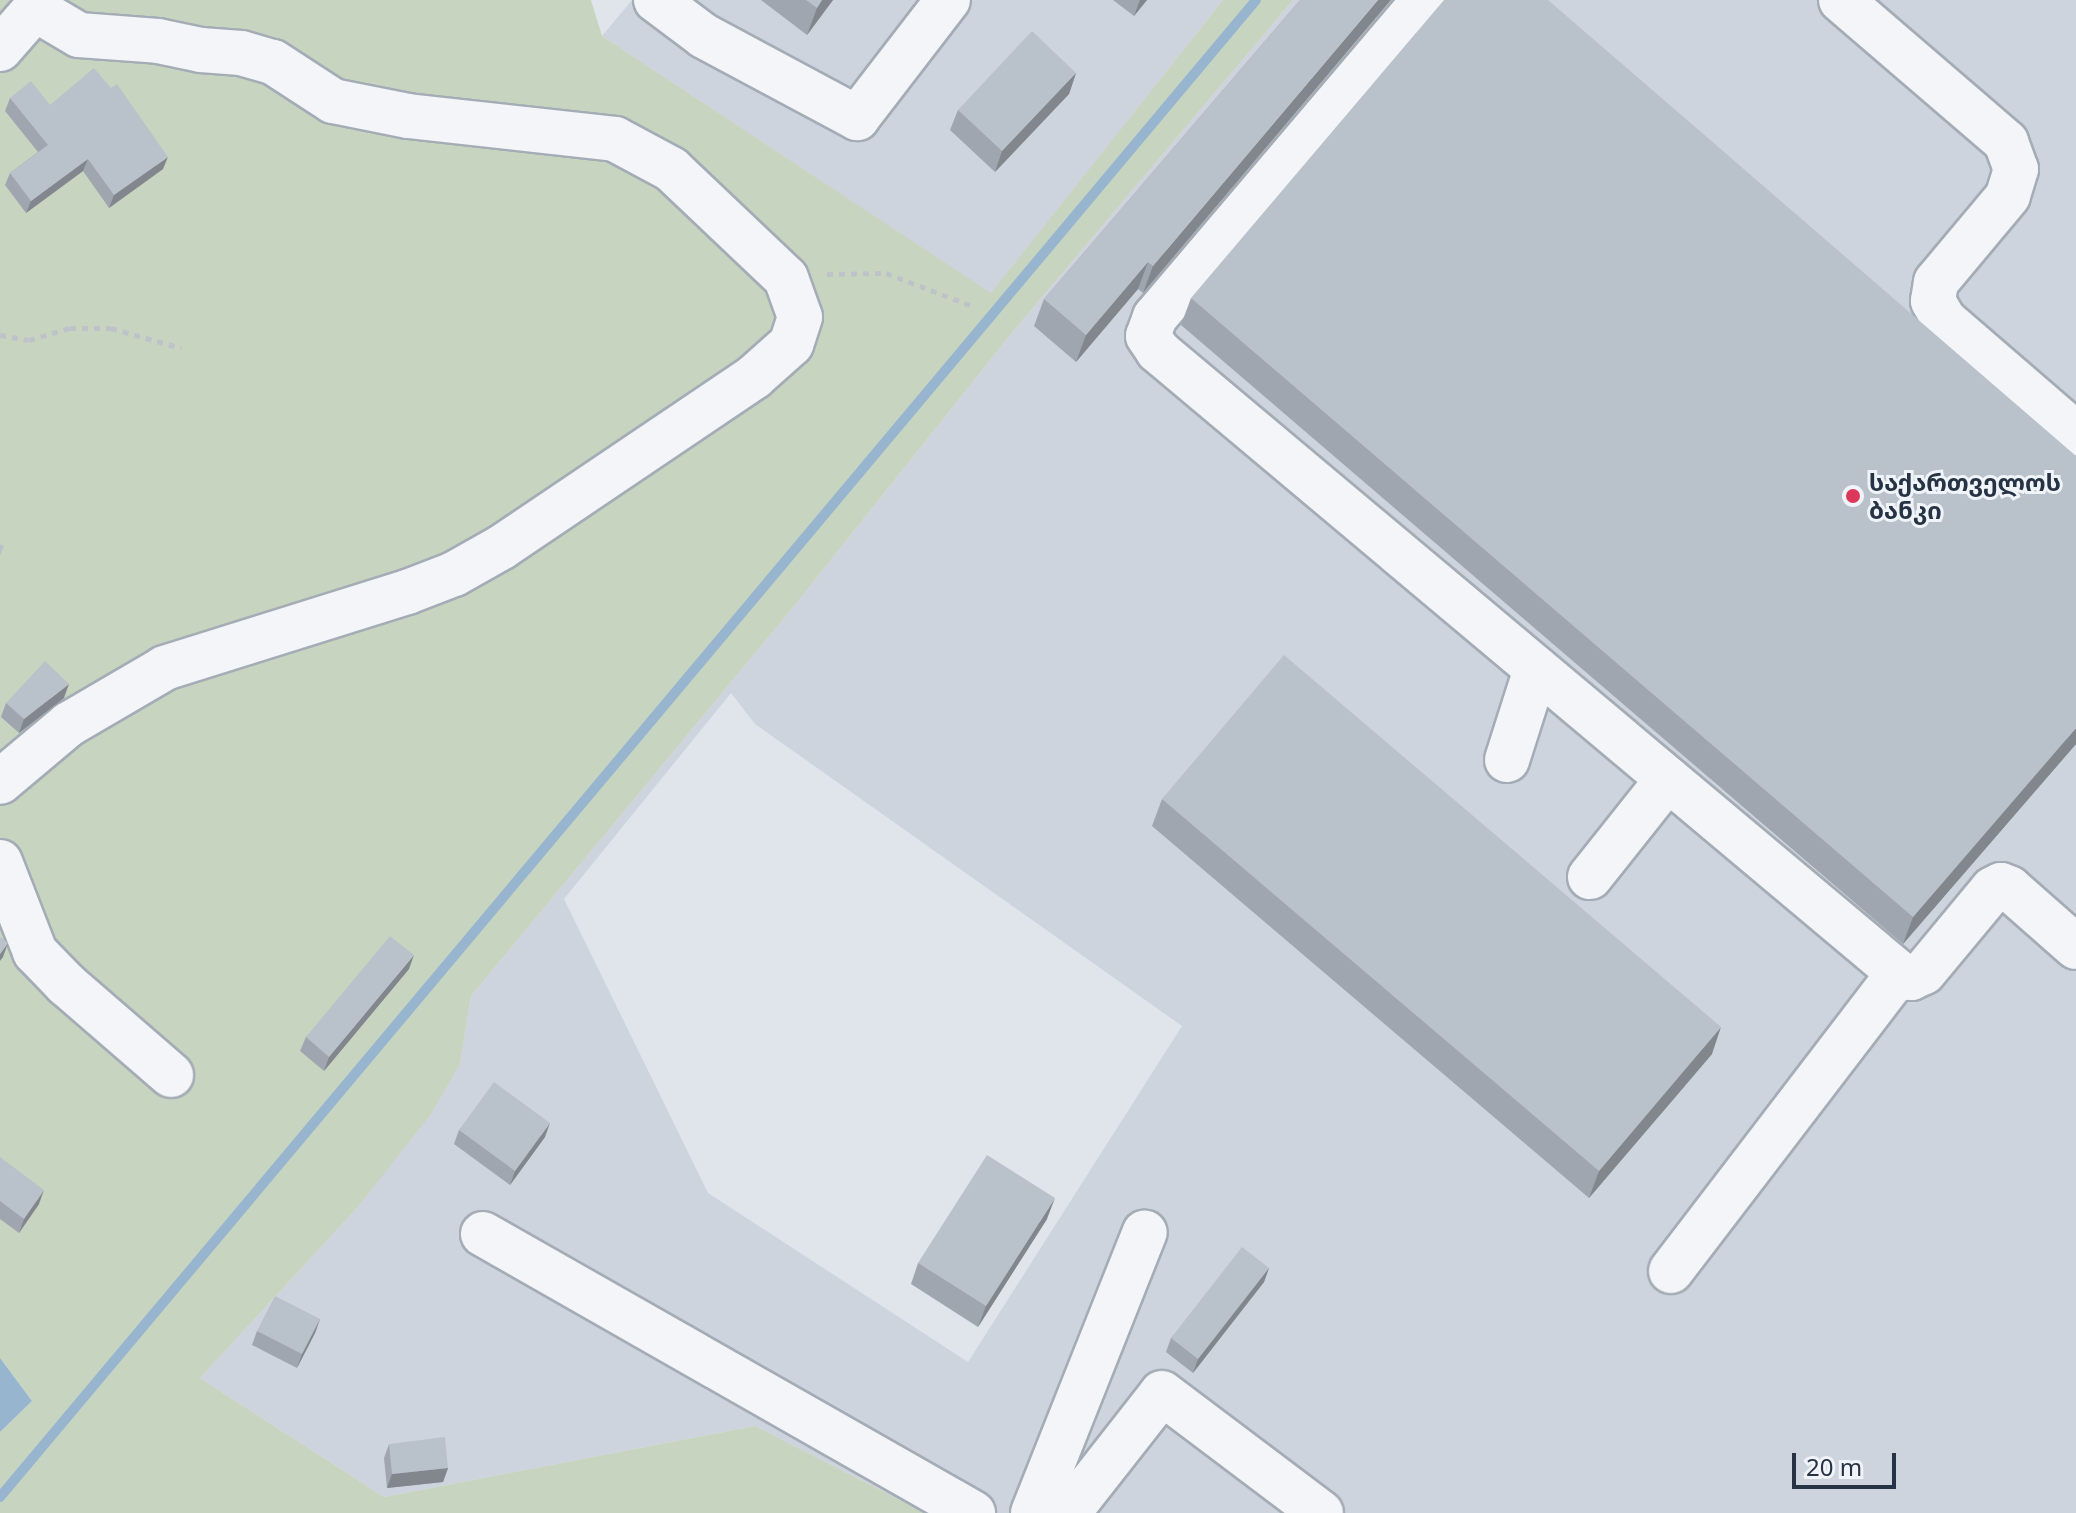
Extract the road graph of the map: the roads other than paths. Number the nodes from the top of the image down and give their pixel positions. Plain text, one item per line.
1 (656, 0) edge
2 (948, 0) edge
3 (1424, 0) edge
4 (1841, 0) edge
5 (0, 49) edge
6 (2076, 434) edge
7 (1536, 669) junction
8 (1507, 760) dead end
9 (1668, 779) junction
10 (0, 782) edge
11 (0, 862) edge
12 (1590, 877) dead end
13 (2076, 947) edge
14 (1899, 973) junction
15 (171, 1075) dead end
16 (1145, 1232) dead end
17 (483, 1234) dead end
18 (1671, 1271) dead end
19 (973, 1513) edge
20 (1033, 1513) edge
21 (1068, 1513) edge
22 (1321, 1513) edge

1 - 2 street
3 - 7 street
4 - 6 street
5 - 10 street
7 - 8 street
7 - 9 street
9 - 12 street
9 - 14 street
11 - 15 street
13 - 14 street
14 - 18 street
16 - 20 street
17 - 19 street
21 - 22 street

